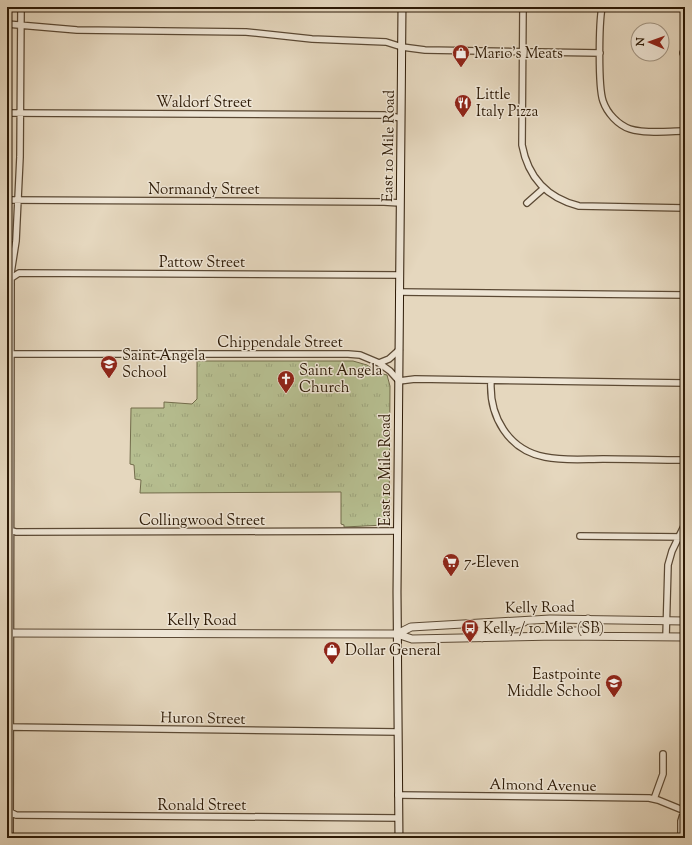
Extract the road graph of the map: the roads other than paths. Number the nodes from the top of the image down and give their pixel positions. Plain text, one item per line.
1 (21, 7) edge
2 (402, 7) edge
3 (523, 7) edge
4 (602, 7) edge
5 (7, 24) edge
6 (21, 24) junction
7 (402, 47) junction
8 (523, 52) junction
9 (600, 53) junction
10 (7, 113) edge
11 (20, 113) junction
12 (401, 118) junction
13 (685, 131) edge
14 (544, 188) junction
15 (7, 200) edge
16 (16, 200) junction
17 (400, 203) junction
18 (527, 203) dead end
19 (685, 208) edge
20 (400, 275) junction
21 (9, 280) edge
22 (399, 292) junction
23 (685, 295) edge
24 (399, 350) junction
25 (11, 354) junction
26 (379, 363) junction
27 (399, 380) junction
28 (491, 381) junction
29 (685, 383) edge
30 (9, 445) edge
31 (685, 460) edge
32 (685, 524) edge
33 (8, 529) edge
34 (398, 531) junction
35 (580, 536) dead end
36 (678, 537) junction
37 (685, 537) edge
38 (530, 619) junction
39 (588, 620) junction
40 (666, 620) junction
41 (685, 621) edge
42 (8, 633) edge
43 (397, 634) junction
44 (556, 636) junction
45 (666, 637) junction
46 (482, 638) junction
47 (685, 638) edge
48 (8, 727) edge
49 (398, 732) junction
50 (663, 754) dead end
51 (398, 795) junction
52 (654, 799) junction
53 (8, 811) edge
54 (684, 811) edge
55 (399, 818) junction
56 (10, 838) edge
57 (399, 838) edge
58 (681, 838) edge

1 - 6 street
2 - 7 street, East 10 Mile Road
3 - 8 street
4 - 9 street
5 - 6 street
6 - 7 street
6 - 11 street
7 - 8 street
7 - 12 street, East 10 Mile Road
8 - 9 street
8 - 14 street
9 - 13 street
10 - 11 street, Waldorf Street
11 - 12 street, Waldorf Street
11 - 16 street
12 - 17 street, East 10 Mile Road
14 - 18 street
14 - 19 street
15 - 16 street, Normandy Street
16 - 17 street, Normandy Street
16 - 21 street
17 - 20 street, East 10 Mile Road
20 - 21 street, Pattow Street
20 - 22 street, East 10 Mile Road
21 - 25 street
22 - 23 street
22 - 24 street, East 10 Mile Road
24 - 26 street
24 - 27 street, East 10 Mile Road
25 - 26 street, Chippendale Street
25 - 30 street
26 - 27 street, Chippendale Street
27 - 28 street
27 - 34 street, East 10 Mile Road
28 - 29 street
28 - 31 street
30 - 33 street
32 - 36 street
33 - 34 street, Collingwood Street
33 - 42 street
34 - 43 street, East 10 Mile Road
35 - 36 street
36 - 37 street
36 - 40 street
38 - 39 street, Kelly Road
38 - 43 street, Kelly Road
38 - 46 street
39 - 40 street, Kelly Road
39 - 44 street
40 - 41 street, Kelly Road
40 - 45 street
42 - 43 street, Kelly Road
42 - 48 street
43 - 46 street, Kelly Road
43 - 49 street, East 10 Mile Road
44 - 45 street, Kelly Road
44 - 46 street, Kelly Road
45 - 47 street, Kelly Road
48 - 49 street, Huron Street
48 - 53 street
49 - 51 street, East 10 Mile Road
50 - 52 street
51 - 52 street, Almond Avenue
51 - 55 street, East 10 Mile Road
52 - 54 street, Almond Avenue
53 - 55 street, Ronald Street
53 - 56 street
54 - 58 street
55 - 57 street, East 10 Mile Road

